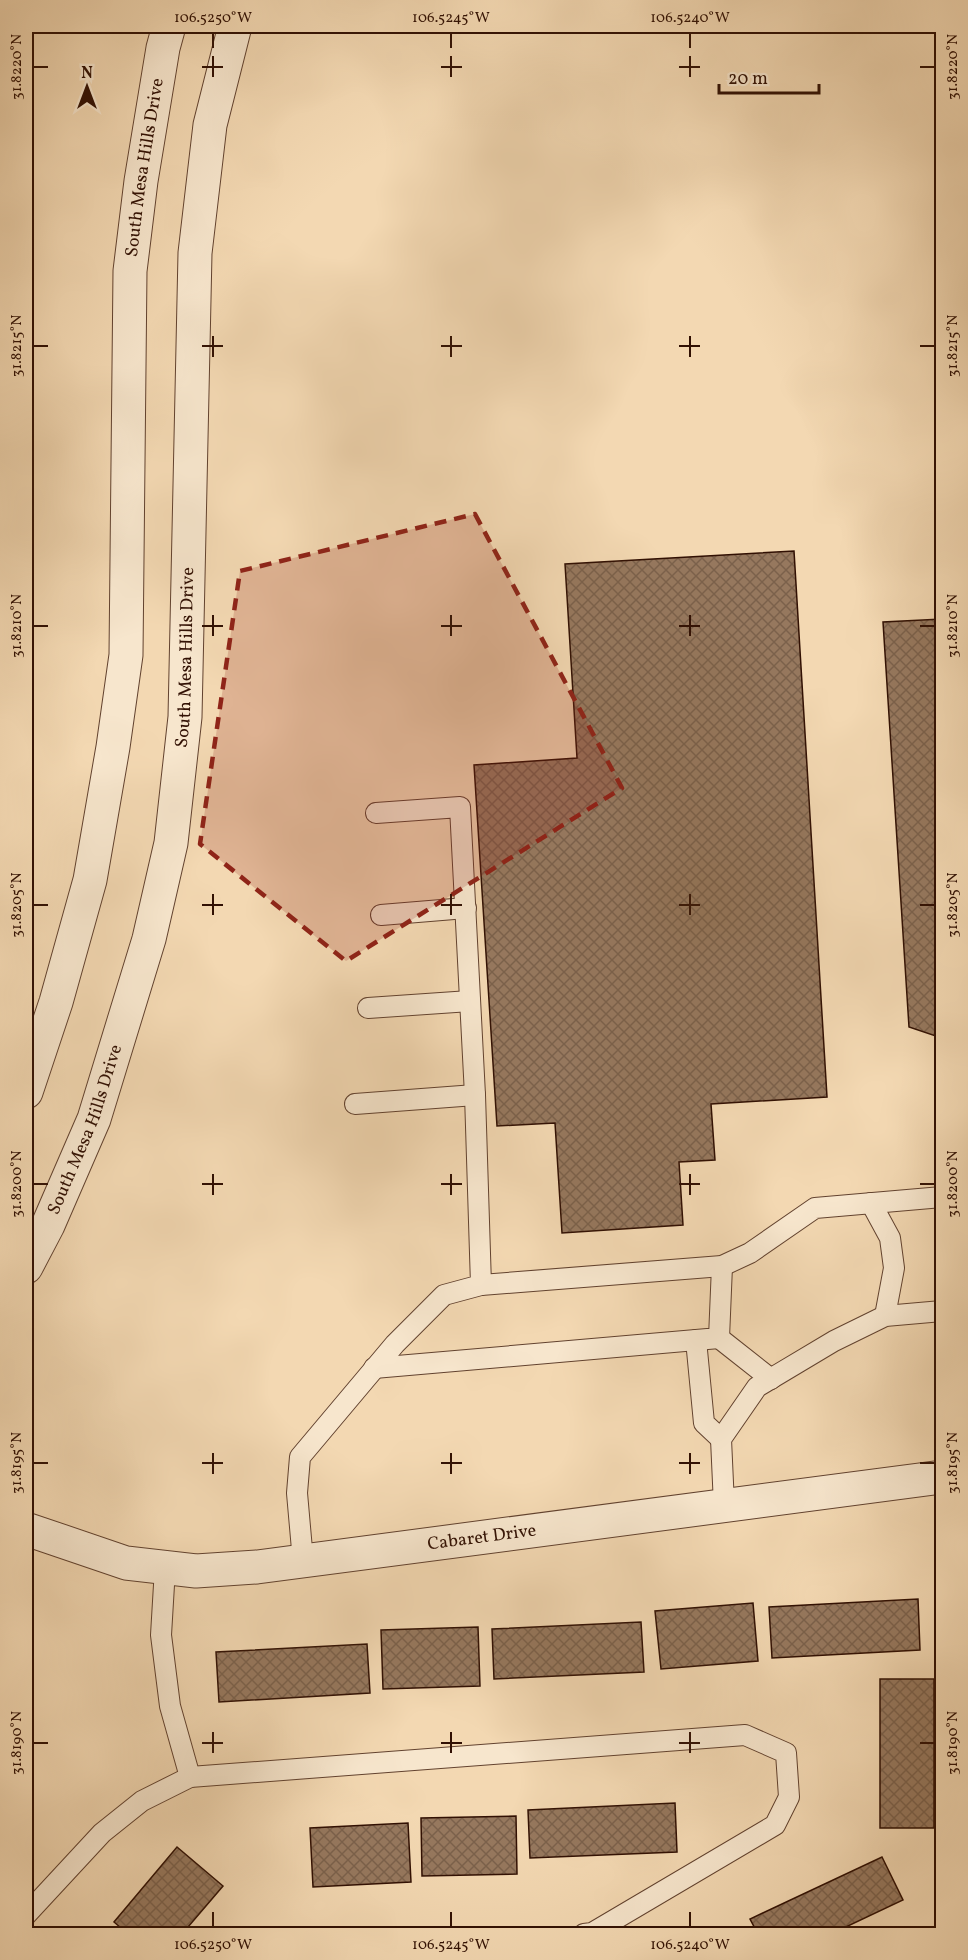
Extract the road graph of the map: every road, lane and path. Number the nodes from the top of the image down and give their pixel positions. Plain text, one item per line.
1 (169, 26) edge
2 (235, 26) edge
3 (376, 813) dead end
4 (466, 908) junction
5 (381, 915) dead end
6 (470, 1001) junction
7 (368, 1008) dead end
8 (26, 1092) edge
9 (475, 1095) junction
10 (355, 1104) dead end
11 (942, 1197) edge
12 (871, 1203) junction
13 (722, 1266) junction
14 (26, 1267) edge
15 (481, 1285) junction
16 (942, 1311) edge
17 (885, 1316) junction
18 (719, 1338) junction
19 (696, 1340) junction
20 (374, 1368) junction
21 (771, 1378) junction
22 (721, 1439) junction
23 (942, 1477) edge
24 (724, 1505) junction
25 (26, 1529) edge
26 (303, 1561) junction
27 (165, 1568) junction
28 (190, 1777) junction
29 (26, 1915) edge
30 (584, 1935) edge

1 - 8 street, South Mesa Hills Drive
2 - 14 street, South Mesa Hills Drive
3 - 4 lane
4 - 5 lane
4 - 6 lane
6 - 7 lane
6 - 9 lane
9 - 10 lane
9 - 15 lane
11 - 12 lane
12 - 13 lane
12 - 17 lane
13 - 15 lane
13 - 18 lane
15 - 20 lane
16 - 17 lane
17 - 21 lane
18 - 19 lane
18 - 21 lane
19 - 20 lane
19 - 22 lane
20 - 26 lane
21 - 22 lane
22 - 24 lane
23 - 24 street, Cabaret Drive
24 - 26 street, Cabaret Drive
25 - 27 street, Cabaret Drive
26 - 27 street, Cabaret Drive
27 - 28 lane
28 - 29 lane
28 - 30 lane

